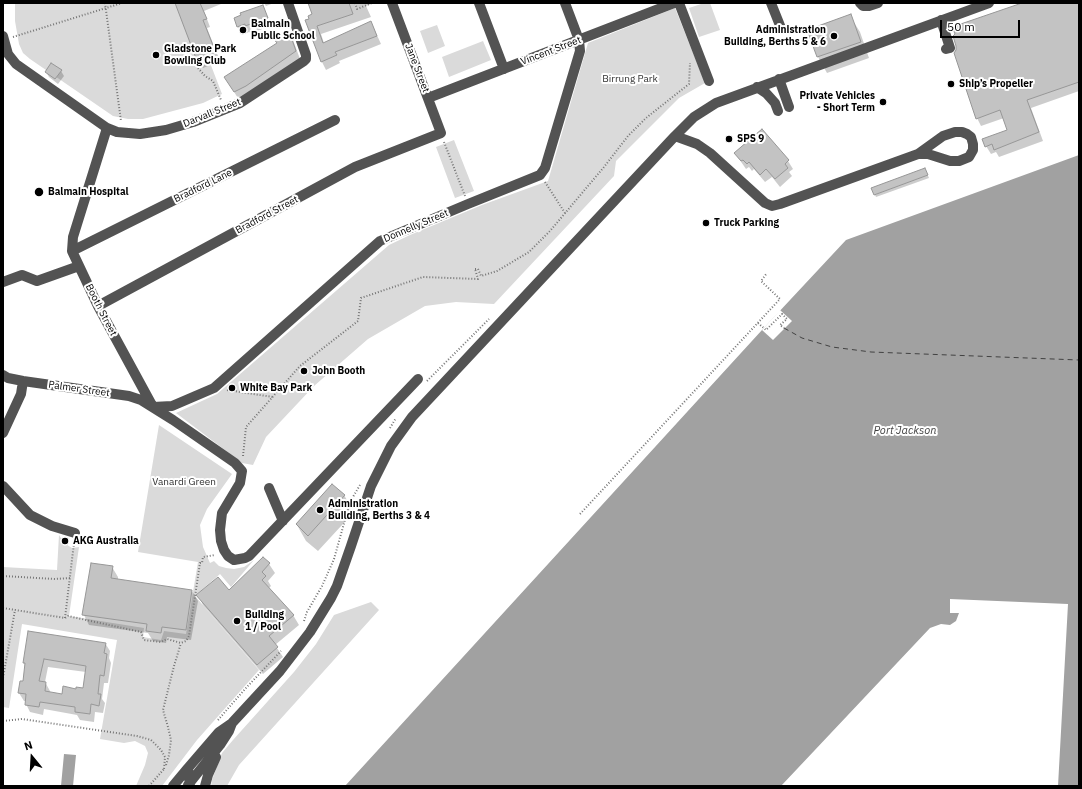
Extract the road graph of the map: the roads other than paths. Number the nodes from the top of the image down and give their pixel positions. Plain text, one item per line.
1 (288, 3) edge
2 (392, 3) edge
3 (479, 3) edge
4 (565, 3) edge
5 (674, 3) edge
6 (679, 3) edge
7 (771, 3) edge
8 (860, 3) edge
9 (878, 3) edge
10 (989, 3) edge
11 (942, 20) junction
12 (781, 28) dead end
13 (6, 38) edge
14 (579, 40) junction
15 (946, 50) dead end
16 (504, 69) junction
17 (779, 79) junction
18 (709, 81) dead end
19 (757, 87) junction
20 (428, 98) junction
21 (789, 107) dead end
22 (778, 111) dead end
23 (335, 120) dead end
24 (107, 128) junction
25 (441, 133) joint
26 (675, 136) junction
27 (918, 154) junction
28 (72, 251) junction
29 (79, 266) junction
30 (3, 282) edge
31 (98, 306) junction
32 (3, 375) edge
33 (23, 381) junction
34 (420, 382) road end
35 (153, 407) junction
36 (3, 433) edge
37 (3, 486) edge
38 (270, 488) dead end
39 (283, 521) junction
40 (75, 533) road end
41 (232, 724) junction
42 (220, 746) junction
43 (188, 768) junction
44 (189, 785) edge
45 (173, 786) edge
46 (205, 786) edge

1 - 24 street, Darvall Street
2 - 20 street, Jane Street
3 - 16 street
4 - 14 street
5 - 14 street, Vincent Street
6 - 18 street
7 - 12 street
8 - 9 street
10 - 11 street
11 - 15 street
11 - 17 street
13 - 24 street
14 - 16 street, Vincent Street
14 - 35 street, Donnelly Street
16 - 20 street, Vincent Street
17 - 19 street
17 - 21 street
19 - 22 street
19 - 26 street
20 - 25 street, Jane Street
23 - 28 street, Bradford Lane
24 - 28 street
25 - 31 street, Bradford Street
26 - 27 street
26 - 41 street
27 - 27 street
28 - 29 street, Booth Street
29 - 30 street
29 - 31 street, Booth Street
31 - 35 street, Booth Street
32 - 33 street, Palmer Street
33 - 35 street, Palmer Street
33 - 36 street
34 - 39 street
35 - 39 street, Booth Street
37 - 40 street
38 - 39 street
41 - 42 street
41 - 43 street
42 - 44 street
42 - 46 street
43 - 44 street
43 - 45 street

